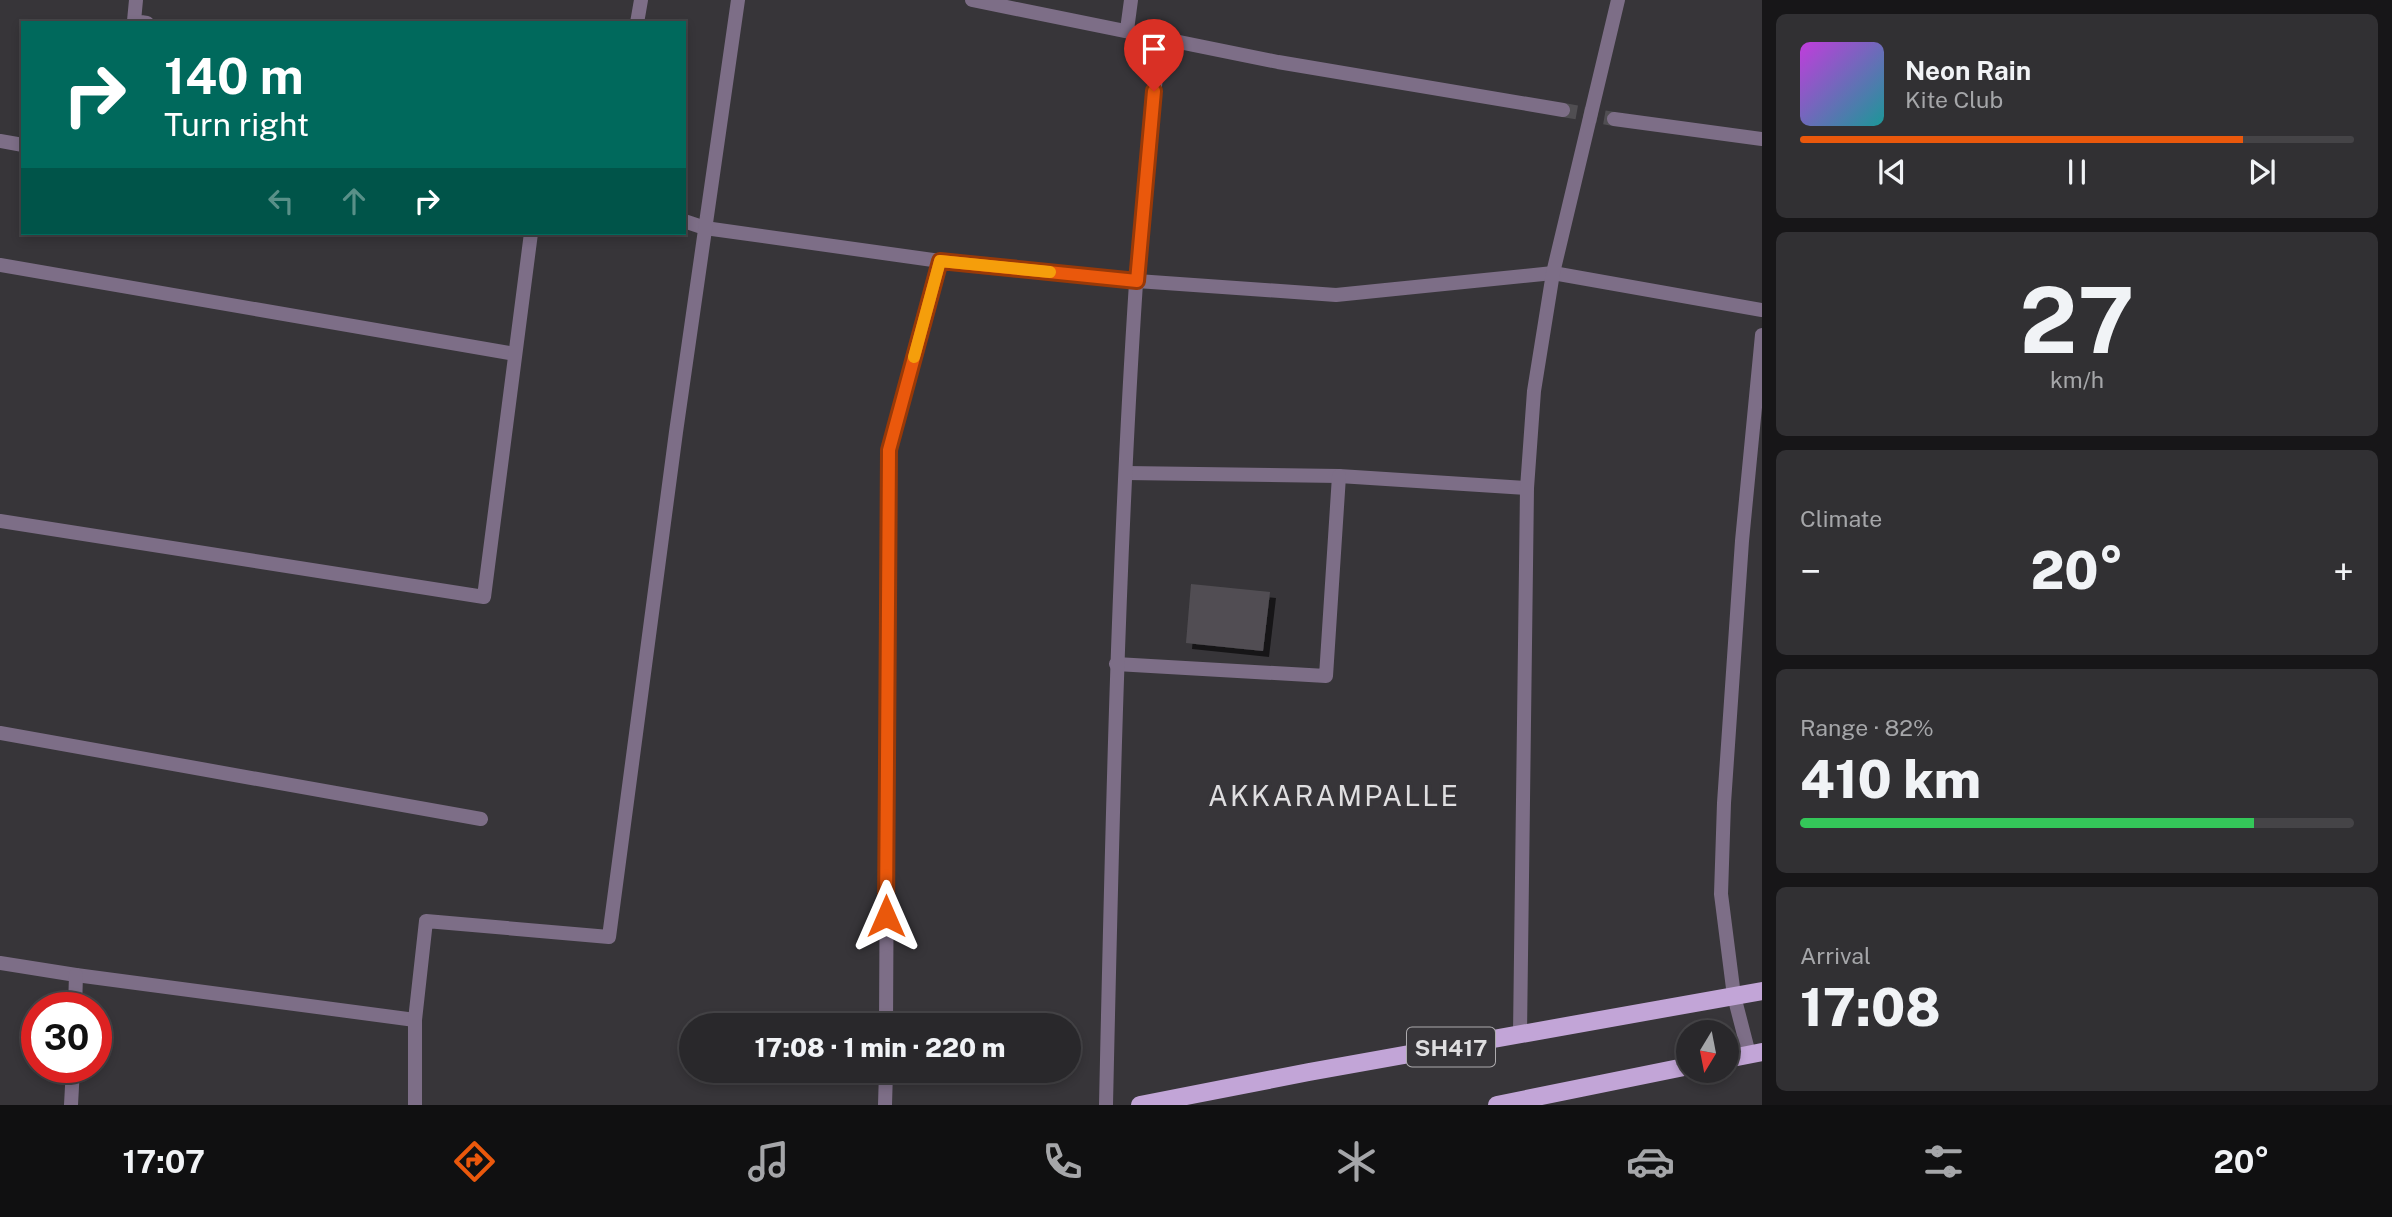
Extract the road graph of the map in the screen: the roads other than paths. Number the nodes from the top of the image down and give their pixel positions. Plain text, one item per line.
1 (136, 0) edge
2 (641, 0) edge
3 (738, 0) edge
4 (972, 0) edge
5 (1131, 0) edge
6 (1618, 0) edge
7 (138, 21) edge
8 (638, 21) edge
9 (1127, 30) junction
10 (1160, 37) junction
11 (1563, 110) tunnel mouth
12 (1614, 119) tunnel mouth
13 (1762, 139) edge
14 (0, 141) edge
15 (21, 145) edge
16 (686, 222) edge
17 (705, 228) junction
18 (531, 235) edge
19 (940, 261) junction
20 (0, 265) edge
21 (1553, 273) junction
22 (1137, 281) junction
23 (1762, 310) edge
24 (1762, 335) edge
25 (515, 354) junction
26 (1126, 473) junction
27 (1339, 476) junction
28 (1527, 488) junction
29 (0, 521) edge
30 (1116, 664) junction
31 (0, 733) edge
32 (481, 819) dead end
33 (0, 963) edge
34 (76, 975) junction
35 (1762, 991) edge
36 (75, 992) edge
37 (1734, 996) junction
38 (886, 1013) edge
39 (415, 1020) junction
40 (1520, 1034) junction
41 (1755, 1053) edge
42 (1676, 1069) edge
43 (72, 1083) edge
44 (886, 1083) edge
45 (71, 1105) edge
46 (415, 1105) edge
47 (886, 1105) edge
48 (1106, 1105) edge
49 (1140, 1105) edge
50 (1497, 1105) edge

1 - 7 street
2 - 8 street
3 - 17 street
4 - 9 street
5 - 9 street
6 - 21 street
9 - 10 street
10 - 11 street
10 - 22 street
12 - 13 street
14 - 15 street
16 - 17 street
17 - 19 street
17 - 39 street
18 - 25 street
19 - 22 street
19 - 38 street
20 - 25 street
21 - 22 street
21 - 23 street
21 - 28 street
22 - 26 street
24 - 37 street
25 - 29 street
26 - 27 street
26 - 30 street
27 - 28 street
27 - 30 street
28 - 40 street
30 - 48 street
31 - 32 street
33 - 34 street
34 - 36 street
34 - 39 street
35 - 37 main road, SH417
37 - 40 main road, SH417
37 - 41 street
39 - 46 street
40 - 49 main road, SH417
42 - 50 main road
43 - 45 street
44 - 47 street

